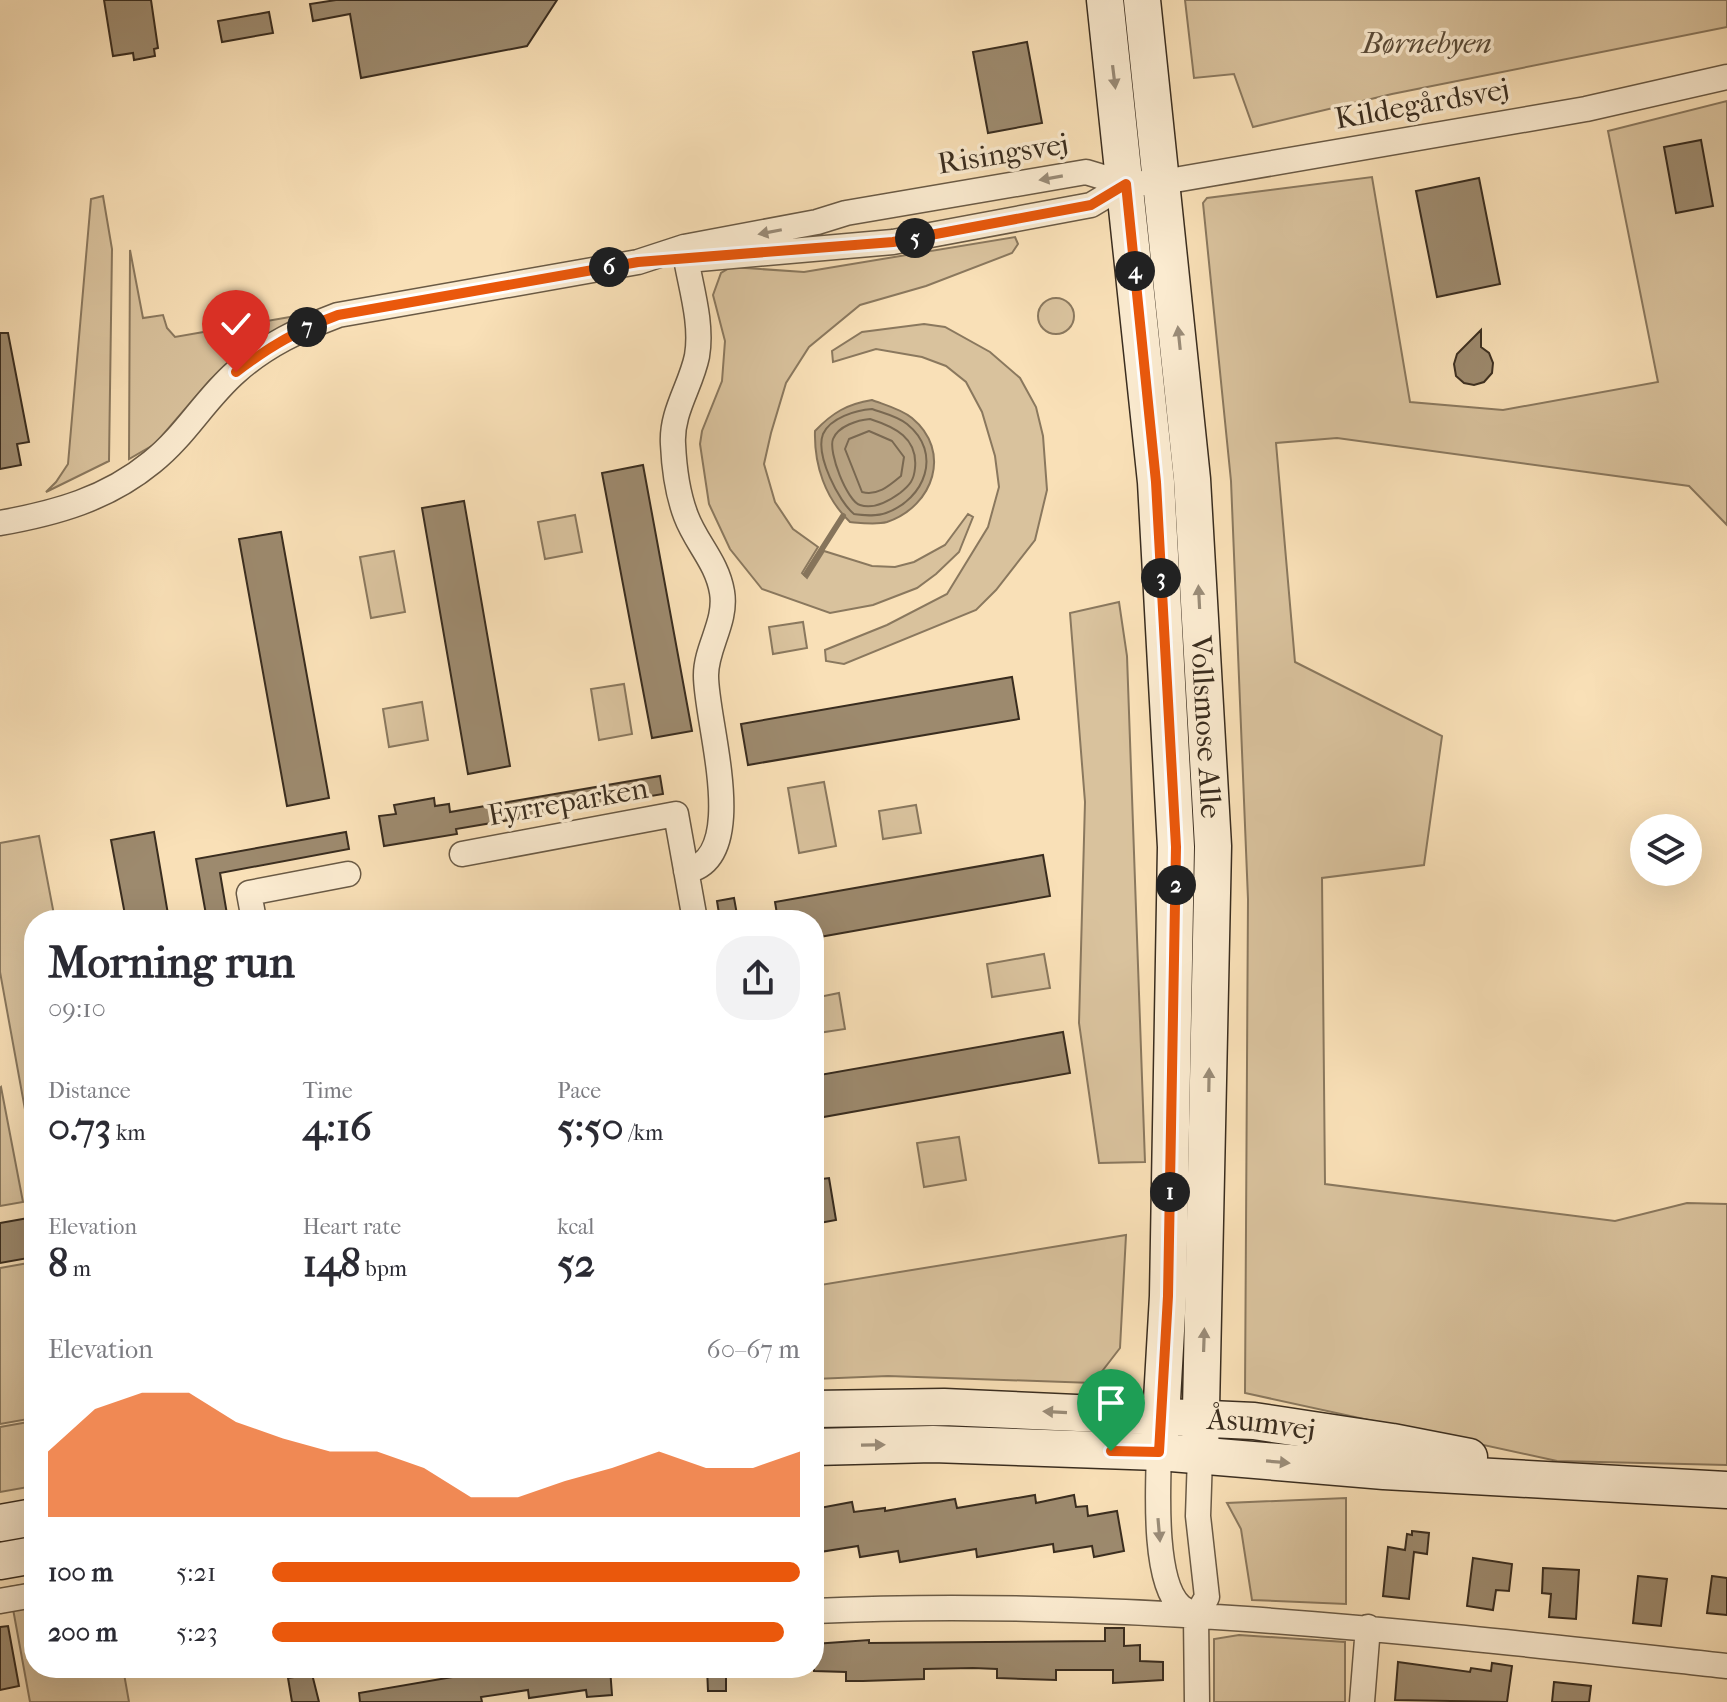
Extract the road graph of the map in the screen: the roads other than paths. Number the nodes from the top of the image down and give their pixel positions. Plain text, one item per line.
1 (1105, 0) edge
2 (1142, 0) edge
3 (1727, 77) edge
4 (1163, 182) junction
5 (1126, 184) junction
6 (685, 254) junction
7 (0, 523) edge
8 (462, 854) dead end
9 (686, 871) junction
10 (348, 874) dead end
11 (252, 910) edge
12 (693, 910) edge
13 (824, 1409) edge
14 (1161, 1417) junction
15 (1201, 1418) junction
16 (824, 1447) edge
17 (1159, 1452) junction
18 (1200, 1456) junction
19 (1608, 1484) junction
20 (1727, 1490) edge
21 (24, 1519) edge
22 (0, 1523) edge
23 (24, 1557) edge
24 (0, 1561) edge
25 (24, 1597) edge
26 (0, 1601) edge
27 (824, 1610) edge
28 (1196, 1616) junction
29 (1368, 1627) junction
30 (1727, 1666) edge
31 (1197, 1702) edge
32 (1362, 1702) edge

1 -> 5 street, Vollsmose Alle
2 - 4 street, Vollsmose Alle
3 - 4 street, Kildegårdsvej
4 - 5 street, Kildegårdsvej
15 -> 4 street, Vollsmose Alle
5 - 6 street, Risingsvej
5 -> 6 street, Risingsvej
5 - 14 street, Vollsmose Alle
6 - 7 street, Risingsvej
6 - 9 street
8 - 9 street, Fyrreparken
9 - 12 street, Fyrreparken
10 - 11 street
14 -> 13 street, Åsumvej
14 - 15 street, Åsumvej
14 - 17 street, Vollsmose Alle
15 - 18 street, Vollsmose Alle
15 - 19 street, Åsumvej
16 -> 17 street, Åsumvej
17 - 18 street, Åsumvej
17 -> 28 street
18 -> 19 street, Åsumvej
18 - 28 street, Åsumvej
19 - 20 street, Åsumvej
21 - 22 street
23 - 24 street
25 - 26 street
27 - 28 street
28 - 29 street
28 - 31 street, Åsumvej
29 - 30 street
29 - 32 street

